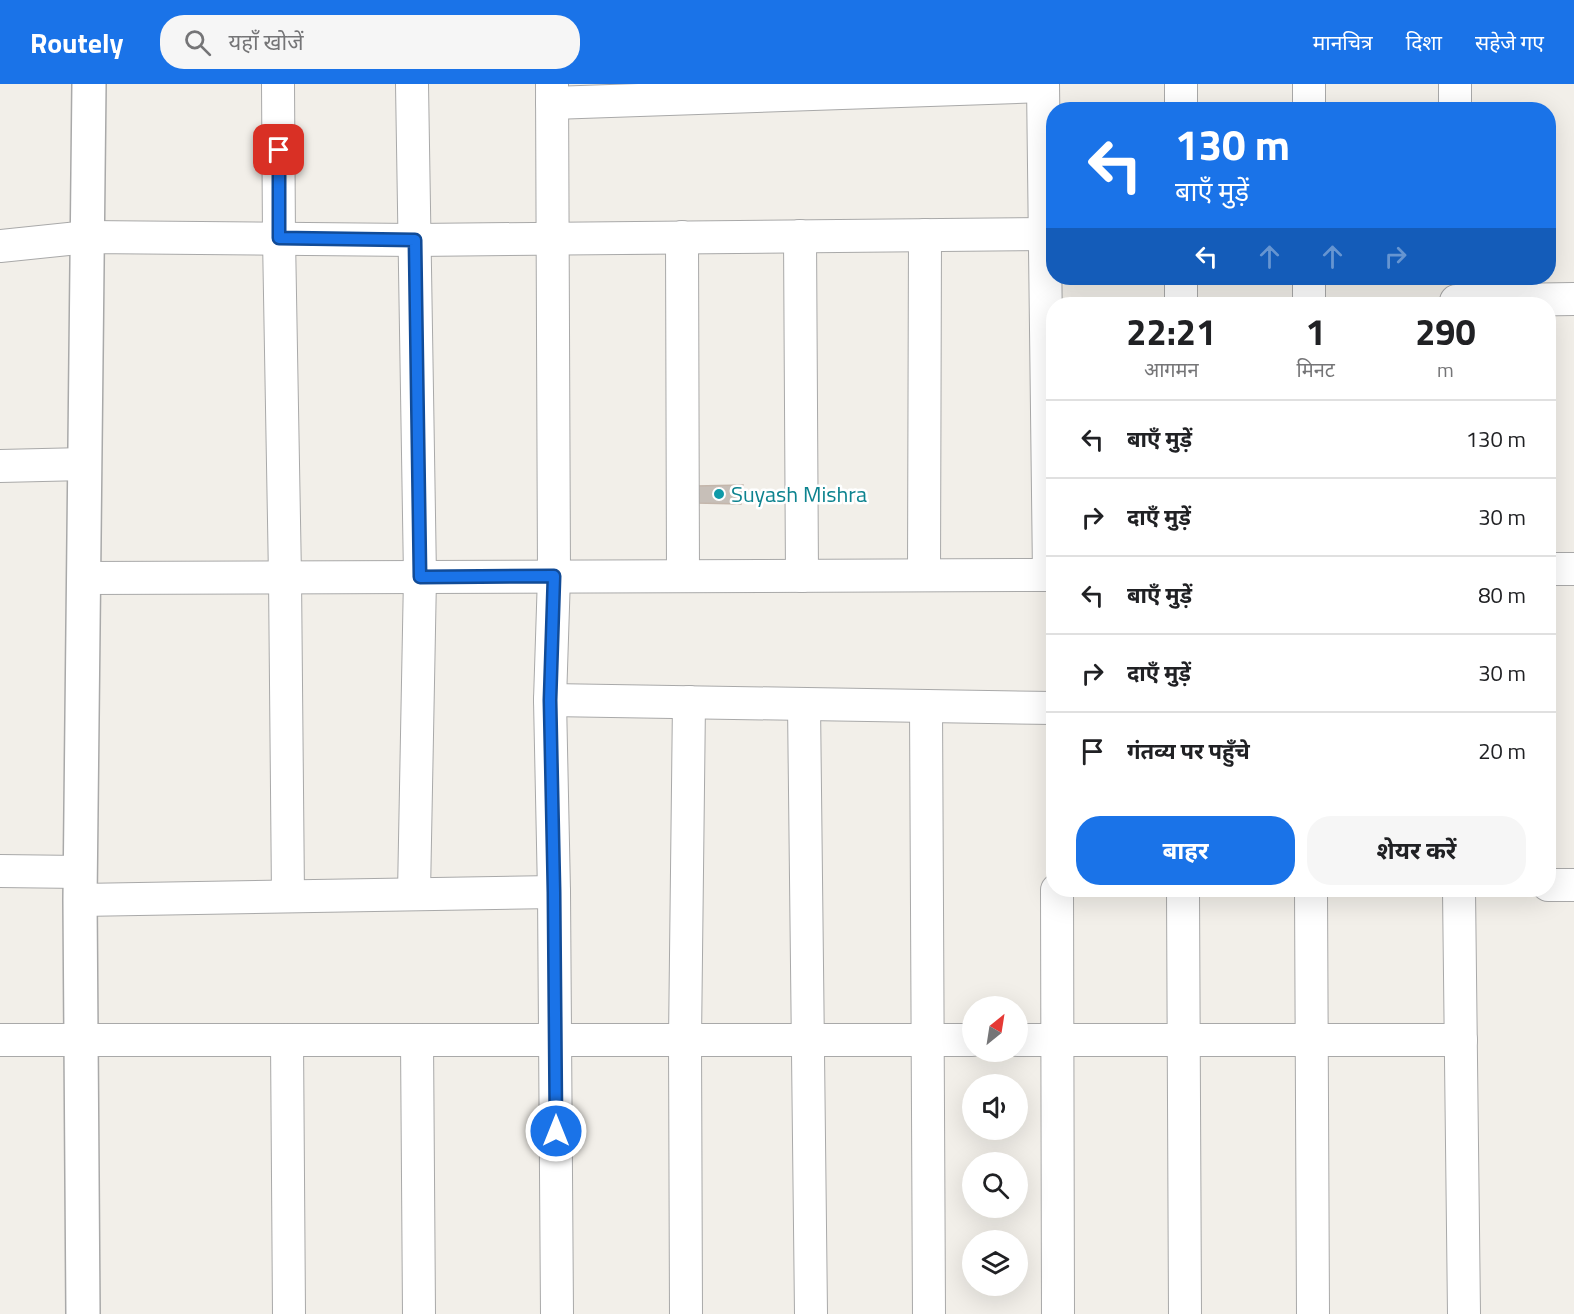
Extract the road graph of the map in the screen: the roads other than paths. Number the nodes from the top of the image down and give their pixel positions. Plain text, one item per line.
1 (89, 84) edge
2 (278, 84) edge
3 (411, 84) edge
4 (1181, 84) edge
5 (1309, 84) edge
6 (1455, 84) edge
7 (1043, 85) edge
8 (552, 94) edge
9 (1181, 102) edge
10 (1309, 102) edge
11 (1455, 102) edge
12 (1046, 174) edge
13 (1046, 234) edge
14 (925, 235) junction
15 (800, 236) junction
16 (88, 237) junction
17 (682, 237) junction
18 (279, 238) junction
19 (553, 238) junction
20 (415, 240) junction
21 (0, 246) edge
22 (1456, 294) edge
23 (1527, 297) edge
24 (1556, 298) edge
25 (1574, 299) edge
26 (86, 464) junction
27 (0, 466) edge
28 (1574, 568) edge
29 (1556, 569) edge
30 (924, 575) junction
31 (1046, 575) edge
32 (554, 576) junction
33 (683, 576) junction
34 (802, 576) junction
35 (285, 577) junction
36 (420, 577) junction
37 (84, 578) junction
38 (550, 700) junction
39 (689, 702) junction
40 (804, 704) junction
41 (926, 706) junction
42 (1046, 708) edge
43 (0, 871) edge
44 (1556, 885) edge
45 (1574, 885) edge
46 (80, 886) junction
47 (554, 892) junction
48 (414, 894) junction
49 (288, 896) junction
50 (1057, 897) edge
51 (1183, 897) edge
52 (1311, 897) edge
53 (1459, 897) edge
54 (287, 1040) junction
55 (417, 1040) junction
56 (555, 1040) junction
57 (685, 1040) junction
58 (807, 1040) junction
59 (927, 1040) junction
60 (962, 1040) edge
61 (1028, 1040) edge
62 (1057, 1040) junction
63 (1183, 1040) junction
64 (1312, 1040) junction
65 (1461, 1040) junction
66 (0, 1041) edge
67 (81, 1041) junction
68 (83, 1314) edge
69 (289, 1314) edge
70 (419, 1314) edge
71 (557, 1314) edge
72 (686, 1314) edge
73 (811, 1314) edge
74 (928, 1314) edge
75 (1058, 1314) edge
76 (1185, 1314) edge
77 (1313, 1314) edge
78 (1464, 1314) edge

1 - 16 street
2 - 18 street
3 - 20 street
4 - 9 street
5 - 10 street
6 - 11 street
7 - 8 street
7 - 12 street
8 - 19 street
13 - 14 street
14 - 15 street
14 - 30 street
15 - 17 street
15 - 34 street
16 - 18 street
16 - 21 street
16 - 26 street
17 - 19 street
17 - 33 street
18 - 20 street
18 - 35 street
19 - 20 street
19 - 32 street
20 - 36 street
22 - 23 street
24 - 25 street
26 - 27 street
26 - 37 street
28 - 29 street
30 - 31 street
30 - 34 street
32 - 33 street
32 - 36 street
32 - 38 street
33 - 34 street
35 - 36 street
35 - 37 street
35 - 49 street
36 - 48 street
37 - 46 street
38 - 39 street
38 - 47 street
39 - 40 street
39 - 57 street
40 - 41 street
40 - 58 street
41 - 42 street
41 - 59 street
43 - 46 street
44 - 45 street
46 - 49 street
46 - 67 street
47 - 48 street
47 - 56 street
48 - 49 street
50 - 62 street
51 - 63 street
52 - 64 street
53 - 65 street
54 - 55 street
54 - 67 street
54 - 69 street
55 - 56 street
55 - 70 street
56 - 57 street
56 - 71 street
57 - 58 street
57 - 72 street
58 - 59 street
58 - 73 street
59 - 60 street
59 - 74 street
61 - 62 street
62 - 63 street
62 - 75 street
63 - 64 street
63 - 76 street
64 - 65 street
64 - 77 street
65 - 78 street
66 - 67 street
67 - 68 street

